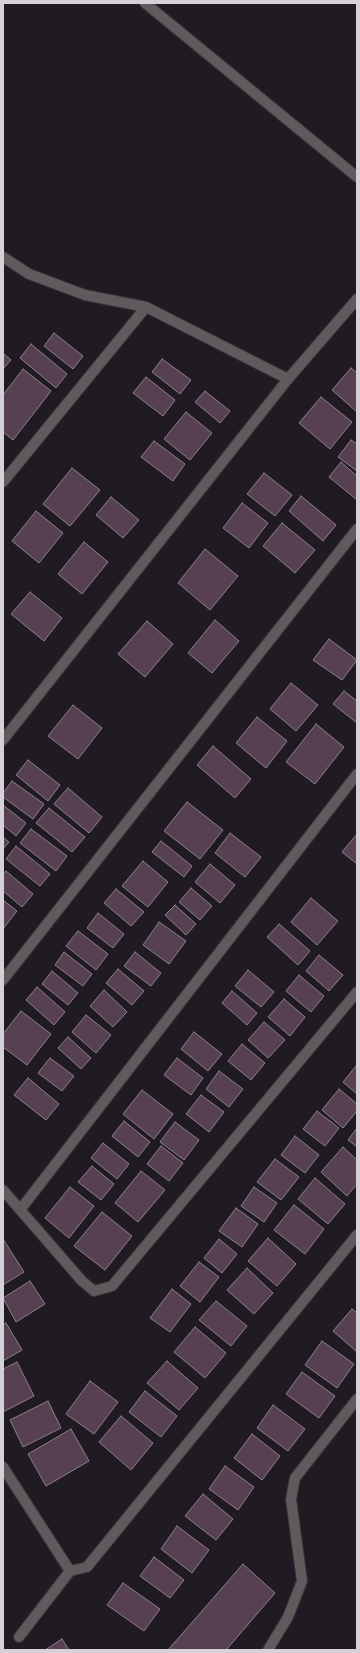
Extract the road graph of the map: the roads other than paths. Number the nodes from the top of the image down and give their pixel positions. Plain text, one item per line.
1 (145, 3) edge
2 (357, 177) edge
3 (3, 258) edge
4 (357, 299) edge
5 (146, 307) junction
6 (288, 379) junction
7 (3, 482) edge
8 (357, 529) edge
9 (3, 740) edge
10 (357, 774) edge
11 (3, 980) edge
12 (357, 992) edge
13 (3, 1190) edge
14 (20, 1210) junction
15 (357, 1235) edge
16 (357, 1399) edge
17 (3, 1467) edge
18 (70, 1571) junction
19 (20, 1637) dead end
20 (268, 1650) edge

1 - 2 street
3 - 5 street
4 - 6 street
5 - 6 street
5 - 7 street
6 - 9 street
8 - 11 street
10 - 14 street
12 - 14 street
13 - 14 street
15 - 18 street
16 - 20 street
17 - 18 street
18 - 19 street

